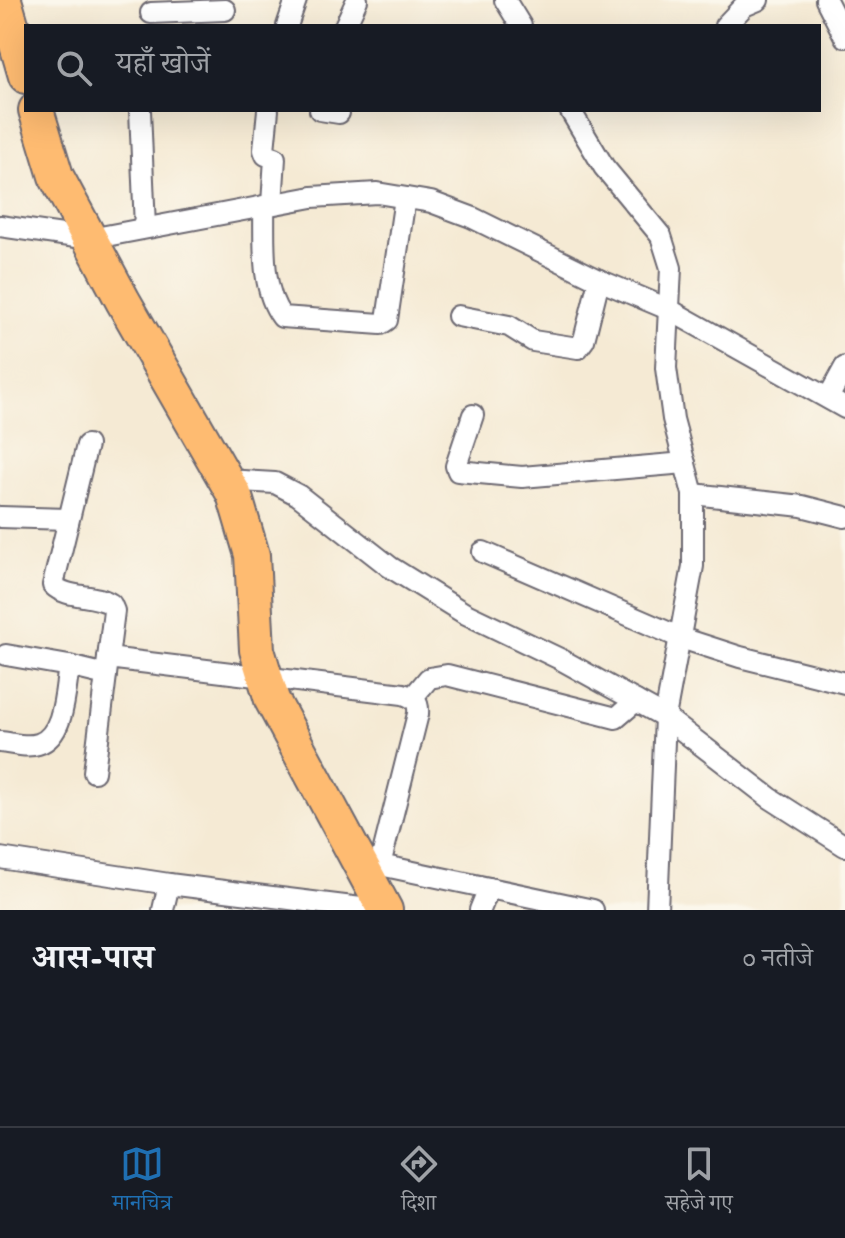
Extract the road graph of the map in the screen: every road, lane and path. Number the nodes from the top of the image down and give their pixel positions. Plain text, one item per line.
1 (4, 0) edge
2 (296, 0) edge
3 (357, 0) edge
4 (505, 0) edge
5 (758, 0) edge
6 (826, 0) edge
7 (225, 10) dead end
8 (150, 13) edge
9 (288, 24) edge
10 (346, 24) edge
11 (520, 24) edge
12 (727, 24) edge
13 (845, 37) edge
14 (24, 69) edge
15 (37, 112) edge
16 (140, 112) edge
17 (268, 112) edge
18 (571, 112) edge
19 (405, 198) junction
20 (268, 205) junction
21 (0, 226) edge
22 (145, 228) junction
23 (90, 239) junction
24 (599, 280) junction
25 (668, 309) junction
26 (458, 316) dead end
27 (845, 367) edge
28 (836, 403) edge
29 (473, 415) dead end
30 (87, 445) dead end
31 (685, 463) junction
32 (226, 480) junction
33 (693, 494) junction
34 (0, 517) edge
35 (845, 517) edge
36 (68, 519) junction
37 (483, 552) dead end
38 (681, 638) junction
39 (6, 655) dead end
40 (69, 666) junction
41 (107, 666) junction
42 (265, 678) junction
43 (845, 683) edge
44 (413, 697) junction
45 (636, 701) junction
46 (665, 717) junction
47 (0, 742) edge
48 (94, 772) dead end
49 (845, 846) edge
50 (0, 858) edge
51 (368, 862) junction
52 (169, 884) junction
53 (489, 888) junction
54 (163, 910) edge
55 (377, 910) edge
56 (385, 910) edge
57 (480, 910) edge
58 (593, 910) edge
59 (657, 910) edge

1 - 14 highway
2 - 9 street
3 - 10 street
4 - 11 street
5 - 12 street
6 - 13 street
7 - 8 street
15 - 23 highway
16 - 22 street
17 - 20 street
18 - 25 street
19 - 20 street
19 - 20 street
19 - 24 street
20 - 22 street
21 - 23 street
22 - 23 street
23 - 32 highway
24 - 25 street
24 - 26 street
25 - 28 street
25 - 31 street
27 - 28 street
29 - 31 street
30 - 36 street
31 - 33 street
32 - 42 highway
32 - 45 street
33 - 35 street
33 - 38 street
34 - 36 street
36 - 41 street
37 - 38 street
38 - 43 street
38 - 46 street
39 - 40 street
40 - 41 street
40 - 47 street
41 - 42 street
41 - 48 street
42 - 44 street
42 - 51 highway
44 - 45 street
44 - 51 street
45 - 46 street
46 - 49 street
46 - 59 street
50 - 52 street
51 - 53 street
51 - 56 highway
52 - 54 street
52 - 55 street
53 - 57 street
53 - 58 street

